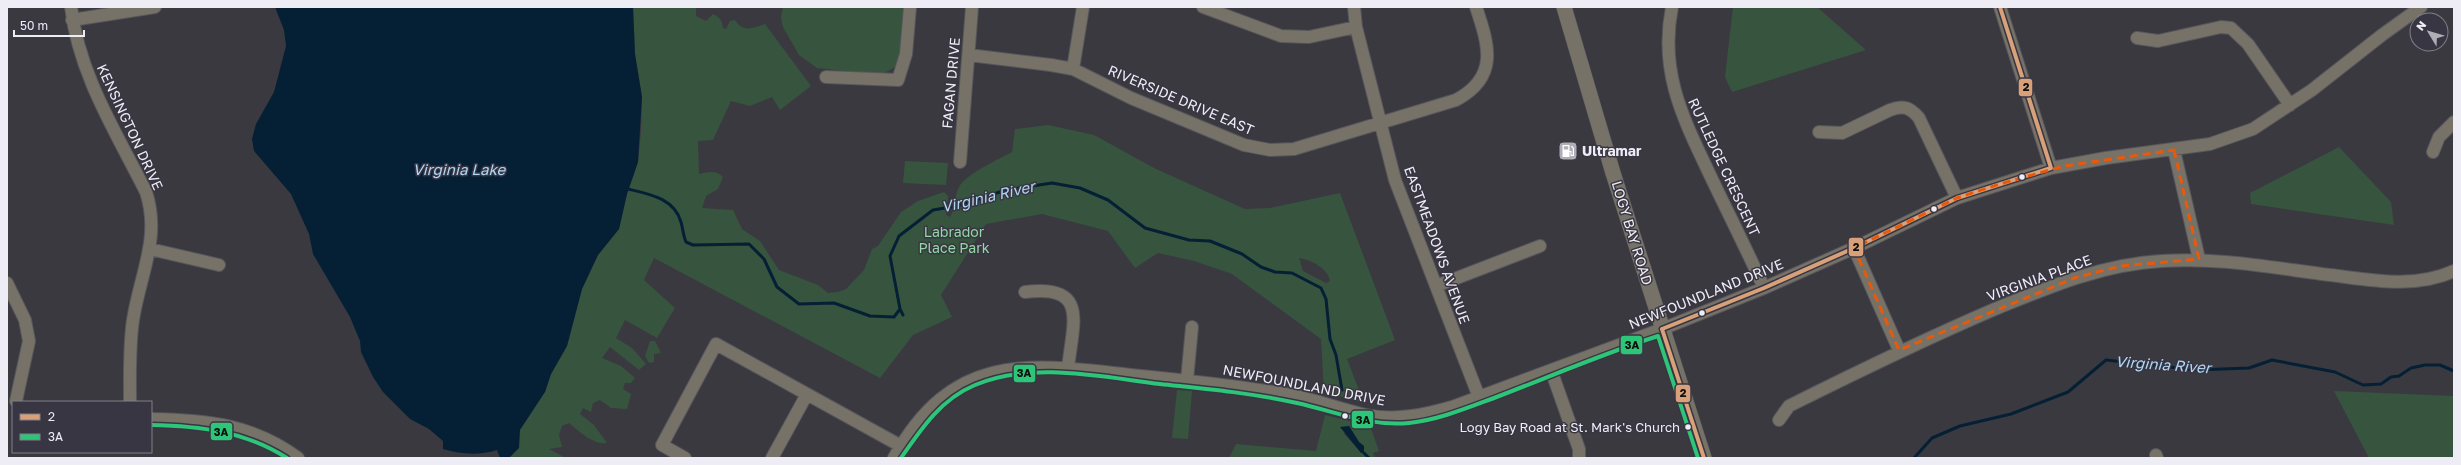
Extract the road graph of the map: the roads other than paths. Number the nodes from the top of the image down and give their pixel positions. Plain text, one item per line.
1 (71, 7) edge
2 (155, 7) edge
3 (910, 7) edge
4 (972, 7) edge
5 (1083, 7) edge
6 (1203, 7) edge
7 (1354, 7) edge
8 (1476, 7) edge
9 (1564, 7) edge
10 (1672, 7) edge
11 (2000, 7) edge
12 (2421, 7) edge
13 (72, 20) junction
14 (1356, 26) junction
15 (2137, 38) dead end
16 (969, 55) junction
17 (1072, 69) junction
18 (826, 77) dead end
19 (2290, 105) junction
20 (2454, 122) edge
21 (1381, 123) junction
22 (1819, 132) dead end
23 (2174, 150) junction
24 (2433, 152) dead end
25 (960, 162) dead end
26 (2051, 168) junction
27 (1956, 198) junction
28 (1540, 246) dead end
29 (1854, 248) junction
30 (150, 249) junction
31 (2199, 259) junction
32 (218, 265) dead end
33 (2454, 271) edge
34 (7, 283) edge
35 (1436, 286) junction
36 (1764, 288) junction
37 (1025, 292) dead end
38 (1192, 327) dead end
39 (1662, 329) junction
40 (1899, 350) junction
41 (1068, 368) junction
42 (1551, 370) junction
43 (1187, 380) junction
44 (806, 396) junction
45 (1479, 397) junction
46 (14, 400) edge
47 (130, 401) edge
48 (152, 419) edge
49 (1779, 420) dead end
50 (901, 446) junction
51 (298, 458) edge
52 (685, 458) edge
53 (772, 458) edge
54 (894, 458) edge
55 (1580, 458) edge
56 (1704, 458) edge

1 - 13 street, KENSINGTON DRIVE
2 - 13 street
3 - 18 street
4 - 16 street, FAGAN DRIVE
5 - 17 street
6 - 14 street
7 - 14 street, EASTMEADOWS AVENUE
8 - 21 street, RIVERSIDE DRIVE EAST
9 - 39 main road, LOGY BAY ROAD
10 - 36 street, RUTLEDGE CRESCENT
11 - 26 street
12 - 19 street, NEWFOUNDLAND DRIVE
13 - 30 street, KENSINGTON DRIVE
14 - 21 street, EASTMEADOWS AVENUE
15 - 19 street
16 - 17 street, RIVERSIDE DRIVE EAST
16 - 25 street, FAGAN DRIVE
17 - 21 street, RIVERSIDE DRIVE EAST
19 - 23 street, NEWFOUNDLAND DRIVE
20 - 24 street
21 - 35 street, EASTMEADOWS AVENUE
22 - 27 street
23 - 26 street, NEWFOUNDLAND DRIVE
23 - 31 street
26 - 27 street, NEWFOUNDLAND DRIVE
27 - 29 street, NEWFOUNDLAND DRIVE
28 - 35 street
29 - 36 street, NEWFOUNDLAND DRIVE
29 - 40 street
30 - 32 street
30 - 47 street, KENSINGTON DRIVE
31 - 33 street, VIRGINIA PLACE
31 - 40 street, VIRGINIA PLACE
34 - 46 street
35 - 45 street, EASTMEADOWS AVENUE
36 - 39 street, NEWFOUNDLAND DRIVE
37 - 41 street
38 - 43 street
39 - 42 street, NEWFOUNDLAND DRIVE
39 - 56 main road, LOGY BAY ROAD
40 - 49 street, VIRGINIA PLACE
41 - 43 street, NEWFOUNDLAND DRIVE
41 - 50 street, NEWFOUNDLAND DRIVE
42 - 45 street, NEWFOUNDLAND DRIVE
42 - 55 street
43 - 45 street, NEWFOUNDLAND DRIVE
44 - 50 street
44 - 52 street
44 - 53 street
48 - 51 street
50 - 54 street, NEWFOUNDLAND DRIVE

